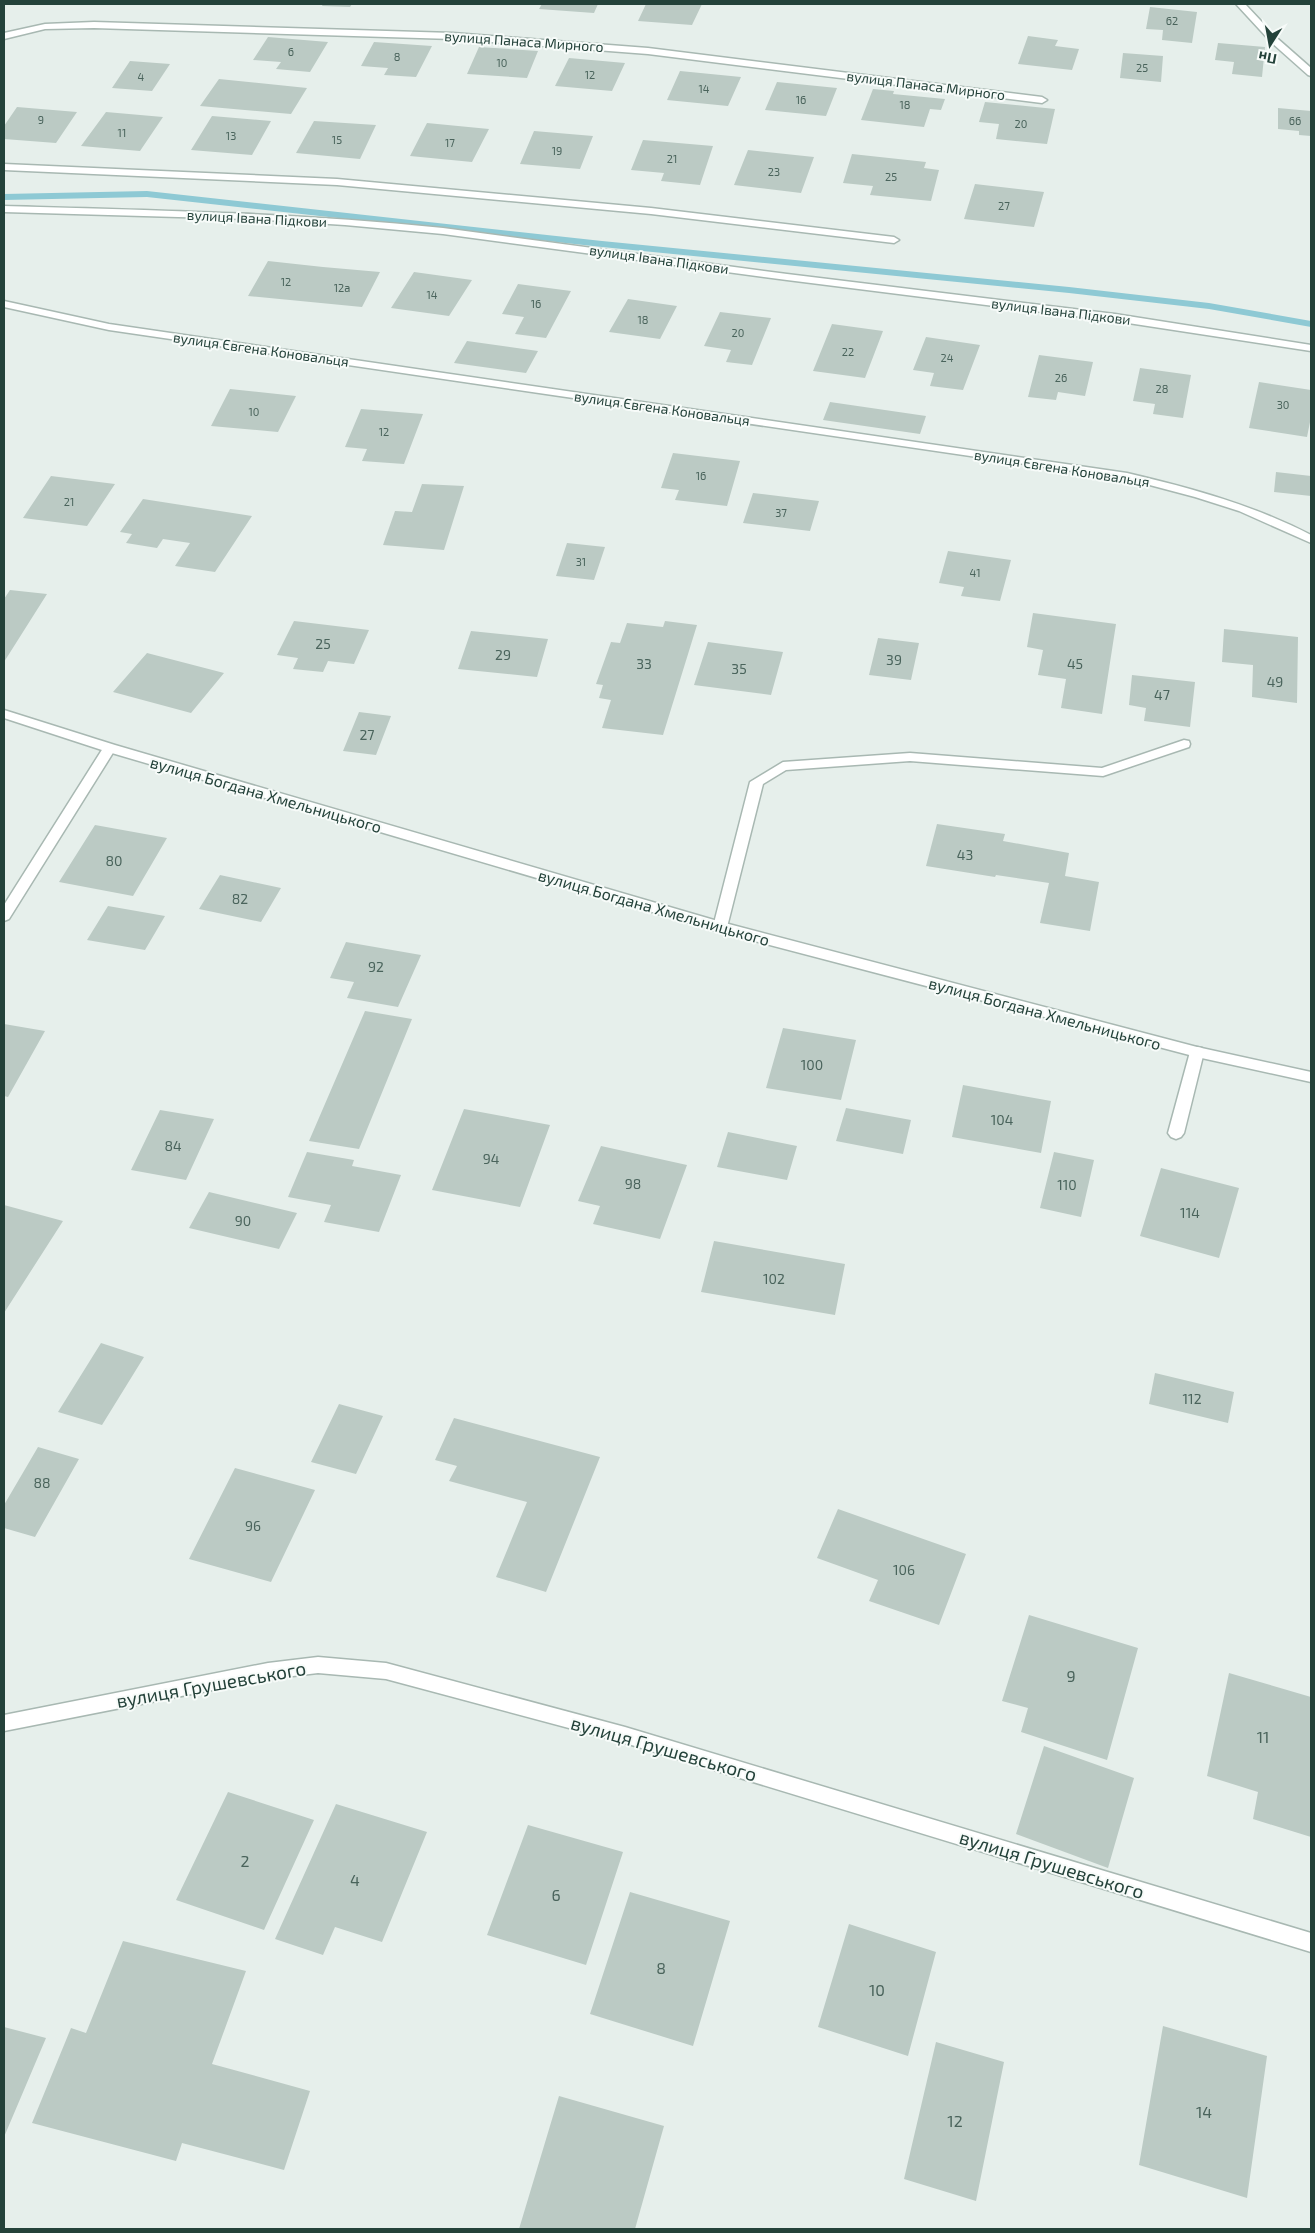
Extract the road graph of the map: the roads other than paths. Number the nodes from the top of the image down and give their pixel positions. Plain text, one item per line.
1 (1240, 4) edge
2 (4, 36) edge
3 (1311, 73) edge
4 (1042, 100) dead end
5 (4, 167) edge
6 (4, 210) edge
7 (894, 240) dead end
8 (4, 304) edge
9 (1311, 348) edge
10 (1311, 540) edge
11 (4, 714) edge
12 (1184, 744) dead end
13 (110, 748) junction
14 (4, 916) edge
15 (720, 927) junction
16 (1197, 1052) junction
17 (1311, 1077) edge
18 (1176, 1133) dead end
19 (4, 1723) edge
20 (1311, 1943) edge

1 - 3 street
2 - 4 street, вулиця Панаса Мирного
5 - 7 street
6 - 9 street, вулиця Івана Підкови
8 - 10 street, вулиця Євгена Коновальця
11 - 13 street, вулиця Богдана Хмельницького
12 - 15 street
13 - 14 street
13 - 15 street, вулиця Богдана Хмельницького
15 - 16 street, вулиця Богдана Хмельницького
16 - 17 street, вулиця Богдана Хмельницького
16 - 18 street
19 - 20 street, вулиця Грушевського

